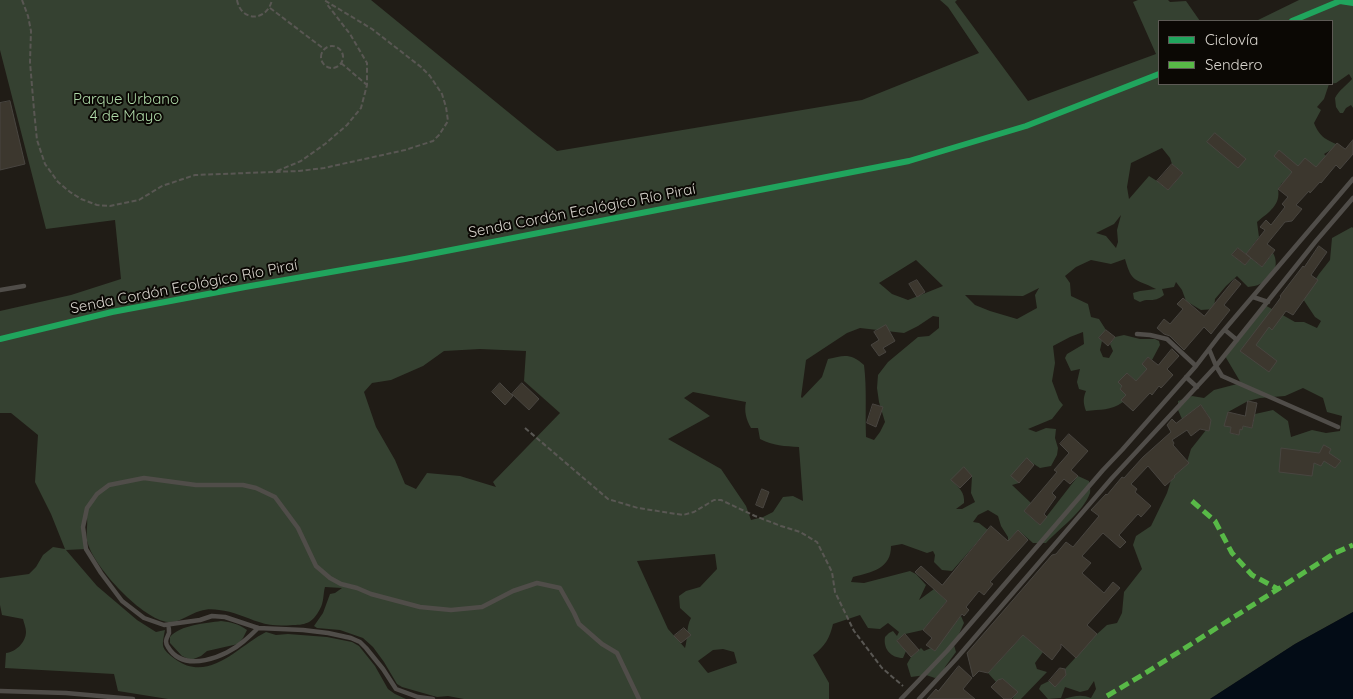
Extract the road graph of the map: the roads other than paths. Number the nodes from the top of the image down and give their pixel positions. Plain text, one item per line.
1 (1353, 179) edge
2 (1353, 198) edge
3 (1307, 234) junction
4 (1316, 241) junction
5 (24, 286) dead end
6 (0, 290) edge
7 (1253, 297) junction
8 (1268, 302) junction
9 (1225, 330) junction
10 (1137, 334) dead end
11 (1237, 340) junction
12 (1210, 349) junction
13 (1196, 366) junction
14 (1216, 366) junction
15 (1186, 377) junction
16 (1197, 387) junction
17 (1338, 427) dead end
18 (1091, 484) junction
19 (1100, 492) junction
20 (997, 594) junction
21 (1006, 602) junction
22 (168, 625) junction
23 (258, 628) junction
24 (0, 691) edge
25 (133, 699) edge
26 (433, 699) edge
27 (640, 699) edge
28 (901, 699) edge
29 (919, 699) edge

1 - 3 lane
2 - 4 lane
3 - 4 lane
3 - 7 lane
4 - 8 lane
5 - 6 lane
7 - 8 lane
7 - 9 lane
8 - 11 lane
9 - 11 lane
9 - 12 lane
10 - 13 lane
11 - 14 lane
12 - 13 lane
12 - 14 lane
13 - 15 lane
14 - 16 lane
14 - 17 lane
15 - 16 lane
15 - 18 lane
16 - 19 lane
18 - 19 lane
18 - 20 lane
19 - 21 lane
20 - 21 lane
20 - 28 lane
21 - 29 lane
22 - 23 lane
22 - 23 lane
22 - 27 lane
23 - 26 lane
24 - 25 lane

